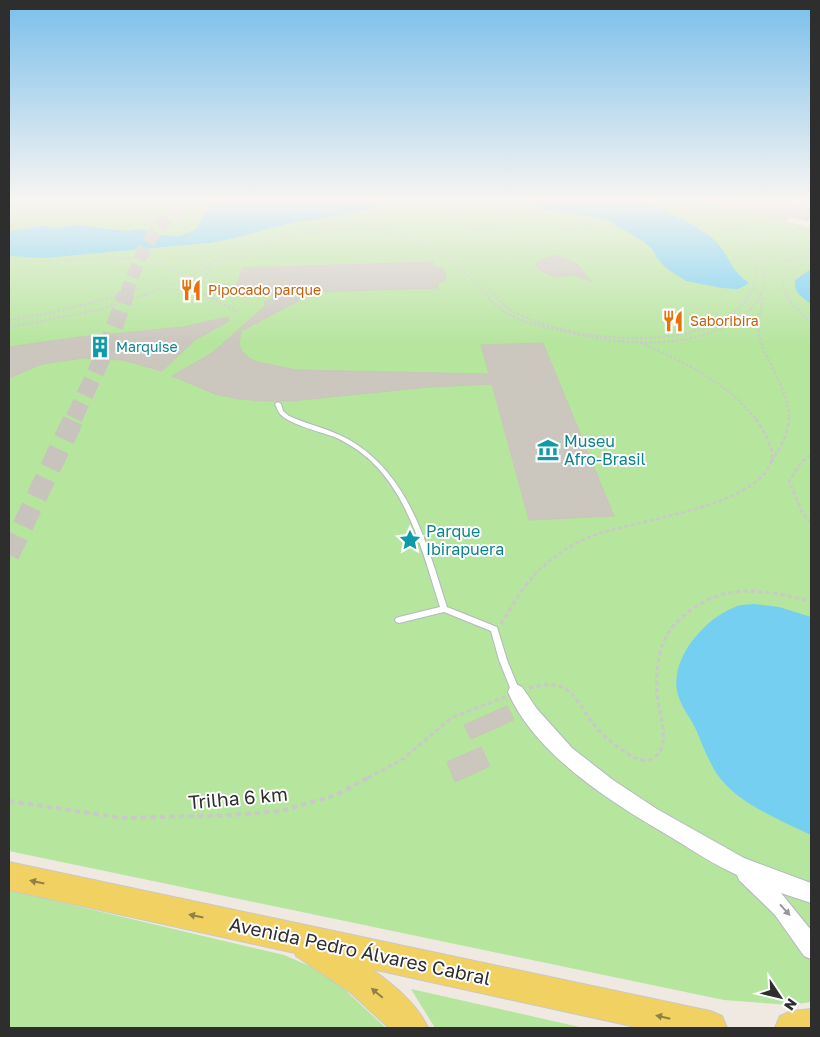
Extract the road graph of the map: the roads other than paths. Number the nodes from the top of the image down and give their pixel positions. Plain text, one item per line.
1 (278, 404) dead end
2 (444, 609) junction
3 (398, 620) dead end
4 (509, 695) joint
5 (737, 865) junction
6 (9, 876) edge
7 (811, 893) edge
8 (296, 938) junction
9 (811, 948) edge
10 (411, 1028) edge
11 (710, 1028) edge

1 - 2 lane
2 - 3 lane
2 - 4 lane
4 - 5 street
5 - 7 street
5 -> 9 street
8 -> 6 main road, Avenida Pedro Álvares Cabral
10 -> 8 main road
11 -> 8 main road, Avenida Pedro Álvares Cabral

